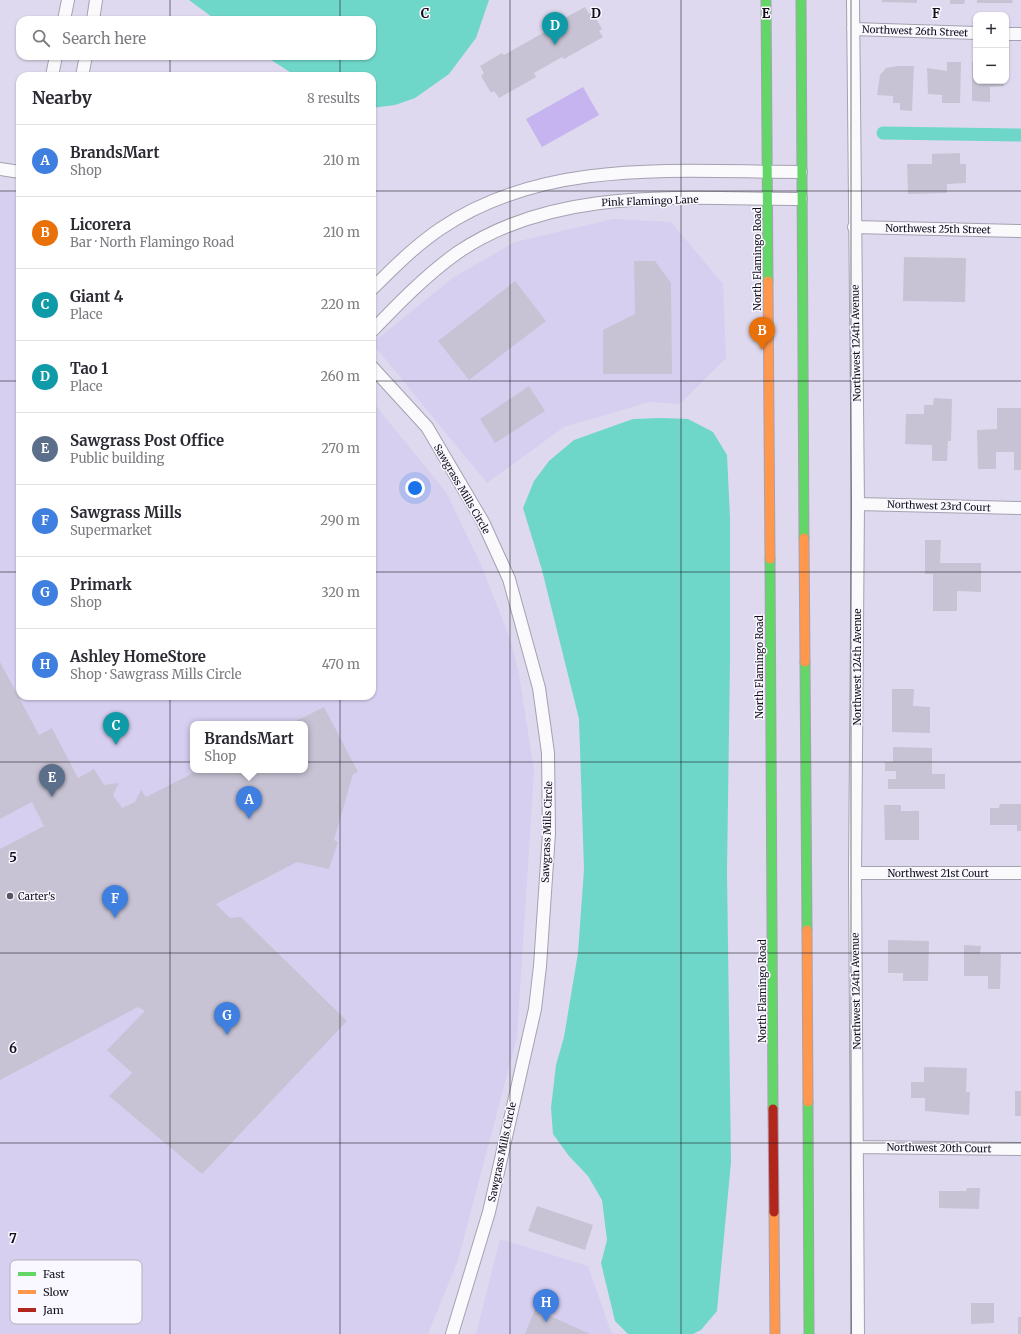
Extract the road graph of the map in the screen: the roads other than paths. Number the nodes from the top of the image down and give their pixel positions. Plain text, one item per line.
1 (68, 0) edge
2 (96, 0) edge
3 (766, 0) edge
4 (801, 0) edge
5 (853, 0) edge
6 (65, 16) edge
7 (94, 16) edge
8 (853, 29) junction
9 (973, 33) edge
10 (1009, 34) edge
11 (1021, 34) edge
12 (55, 60) edge
13 (85, 60) edge
14 (53, 72) edge
15 (83, 72) edge
16 (0, 169) edge
17 (16, 171) edge
18 (767, 172) junction
19 (801, 172) junction
20 (768, 199) junction
21 (801, 199) junction
22 (854, 227) junction
23 (1021, 231) edge
24 (376, 285) edge
25 (376, 327) edge
26 (376, 371) edge
27 (858, 504) junction
28 (1021, 508) edge
29 (855, 873) junction
30 (1021, 873) edge
31 (858, 1147) junction
32 (1021, 1149) edge
33 (452, 1334) edge
34 (775, 1334) edge
35 (809, 1334) edge
36 (858, 1334) edge

1 - 6 street
2 - 7 street
3 - 18 highway, North Flamingo Road
4 - 19 highway
5 - 8 street, Northwest 124th Avenue
8 - 9 street, Northwest 26th Street
8 - 22 street, Northwest 124th Avenue
10 - 11 street
12 - 14 street
13 - 15 street
16 - 17 street
18 - 19 street
18 - 20 highway, North Flamingo Road
18 - 24 street
19 - 21 highway
20 - 21 street, Pink Flamingo Lane
20 - 25 street, Pink Flamingo Lane
20 - 34 highway, North Flamingo Road
21 - 35 highway
22 - 23 street, Northwest 25th Street
22 - 27 street, Northwest 124th Avenue
26 - 33 street, Sawgrass Mills Circle
27 - 28 street, Northwest 23rd Court
27 - 29 street, Northwest 124th Avenue
29 - 30 street, Northwest 21st Court
29 - 31 street, Northwest 124th Avenue
31 - 32 street, Northwest 20th Court
31 - 36 street, Northwest 124th Avenue

